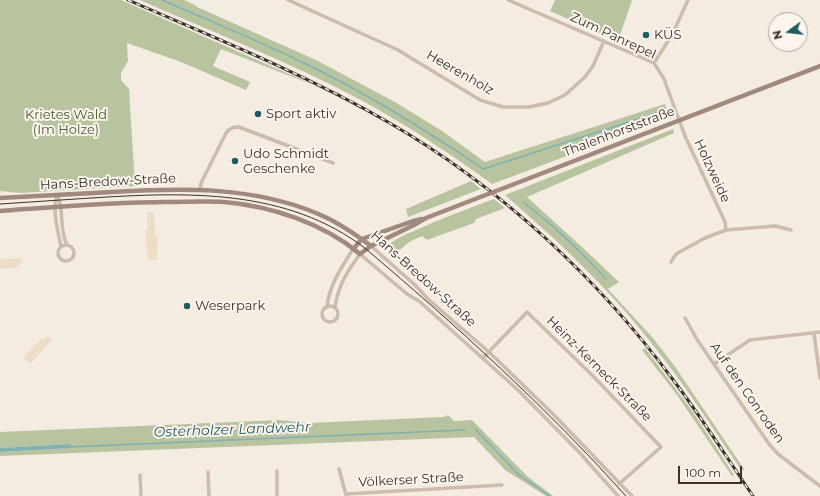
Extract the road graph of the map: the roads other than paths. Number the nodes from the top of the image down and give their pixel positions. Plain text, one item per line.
1 (288, 0) edge
2 (508, 0) edge
3 (688, 0) edge
4 (604, 41) junction
5 (654, 63) junction
6 (820, 66) edge
7 (679, 120) junction
8 (334, 163) dead end
9 (200, 190) junction
10 (57, 195) junction
11 (0, 198) edge
12 (58, 207) junction
13 (0, 211) edge
14 (426, 218) junction
15 (726, 230) junction
16 (791, 230) dead end
17 (362, 239) junction
18 (67, 245) junction
19 (61, 246) junction
20 (371, 246) junction
21 (353, 249) junction
22 (360, 254) junction
23 (672, 262) dead end
24 (327, 307) junction
25 (335, 308) junction
26 (685, 318) dead end
27 (814, 332) junction
28 (820, 332) edge
29 (489, 352) junction
30 (483, 358) junction
31 (714, 364) junction
32 (820, 378) edge
33 (339, 470) dead end
34 (277, 471) dead end
35 (208, 472) dead end
36 (140, 474) dead end
37 (620, 484) junction
38 (502, 485) dead end
39 (820, 486) edge
40 (346, 495) edge
41 (141, 496) edge
42 (209, 496) edge
43 (278, 496) edge
44 (618, 496) edge
45 (632, 496) edge

1 - 4 street, Heerenholz
2 - 4 street, Zum Panrepel
3 - 5 street
4 - 5 street, Zum Panrepel
5 - 7 street, Zum Panrepel
6 - 7 main road, Thalenhorststraße
7 - 14 main road, Thalenhorststraße, bridge
7 - 15 street, Holzweide
8 - 9 street
9 - 10 main road, Hans-Bredow-Straße
9 - 17 main road, Hans-Bredow-Straße
10 - 11 main road, Hans-Bredow-Straße
10 - 12 street
12 - 13 main road, Hans-Bredow-Straße
12 - 18 street
12 - 19 street
12 - 21 main road, Hans-Bredow-Straße
14 - 17 main road, Thalenhorststraße
14 - 20 main road, Thalenhorststraße
15 - 16 street
15 - 23 street
17 - 20 main road, Hans-Bredow-Straße
17 - 21 main road
18 - 19 street
18 - 19 street
20 - 22 main road, Thalenhorststraße
20 - 29 street, Hans-Bredow-Straße
21 - 22 main road, Hans-Bredow-Straße
21 - 24 street
22 - 25 street
22 - 30 street, Hans-Bredow-Straße
24 - 25 street
24 - 25 street
26 - 31 street, Auf den Conroden
27 - 28 street
27 - 31 street
27 - 32 street
29 - 30 street, Heinz-Kerneck-Straße
29 - 37 street, Hans-Bredow-Straße
29 - 37 street, Heinz-Kerneck-Straße
30 - 44 street, Hans-Bredow-Straße
31 - 39 street, Auf den Conroden
33 - 40 street, Völkerser Straße
34 - 43 street
35 - 42 street
36 - 41 street
37 - 45 street, Hans-Bredow-Straße
38 - 40 street, Völkerser Straße

